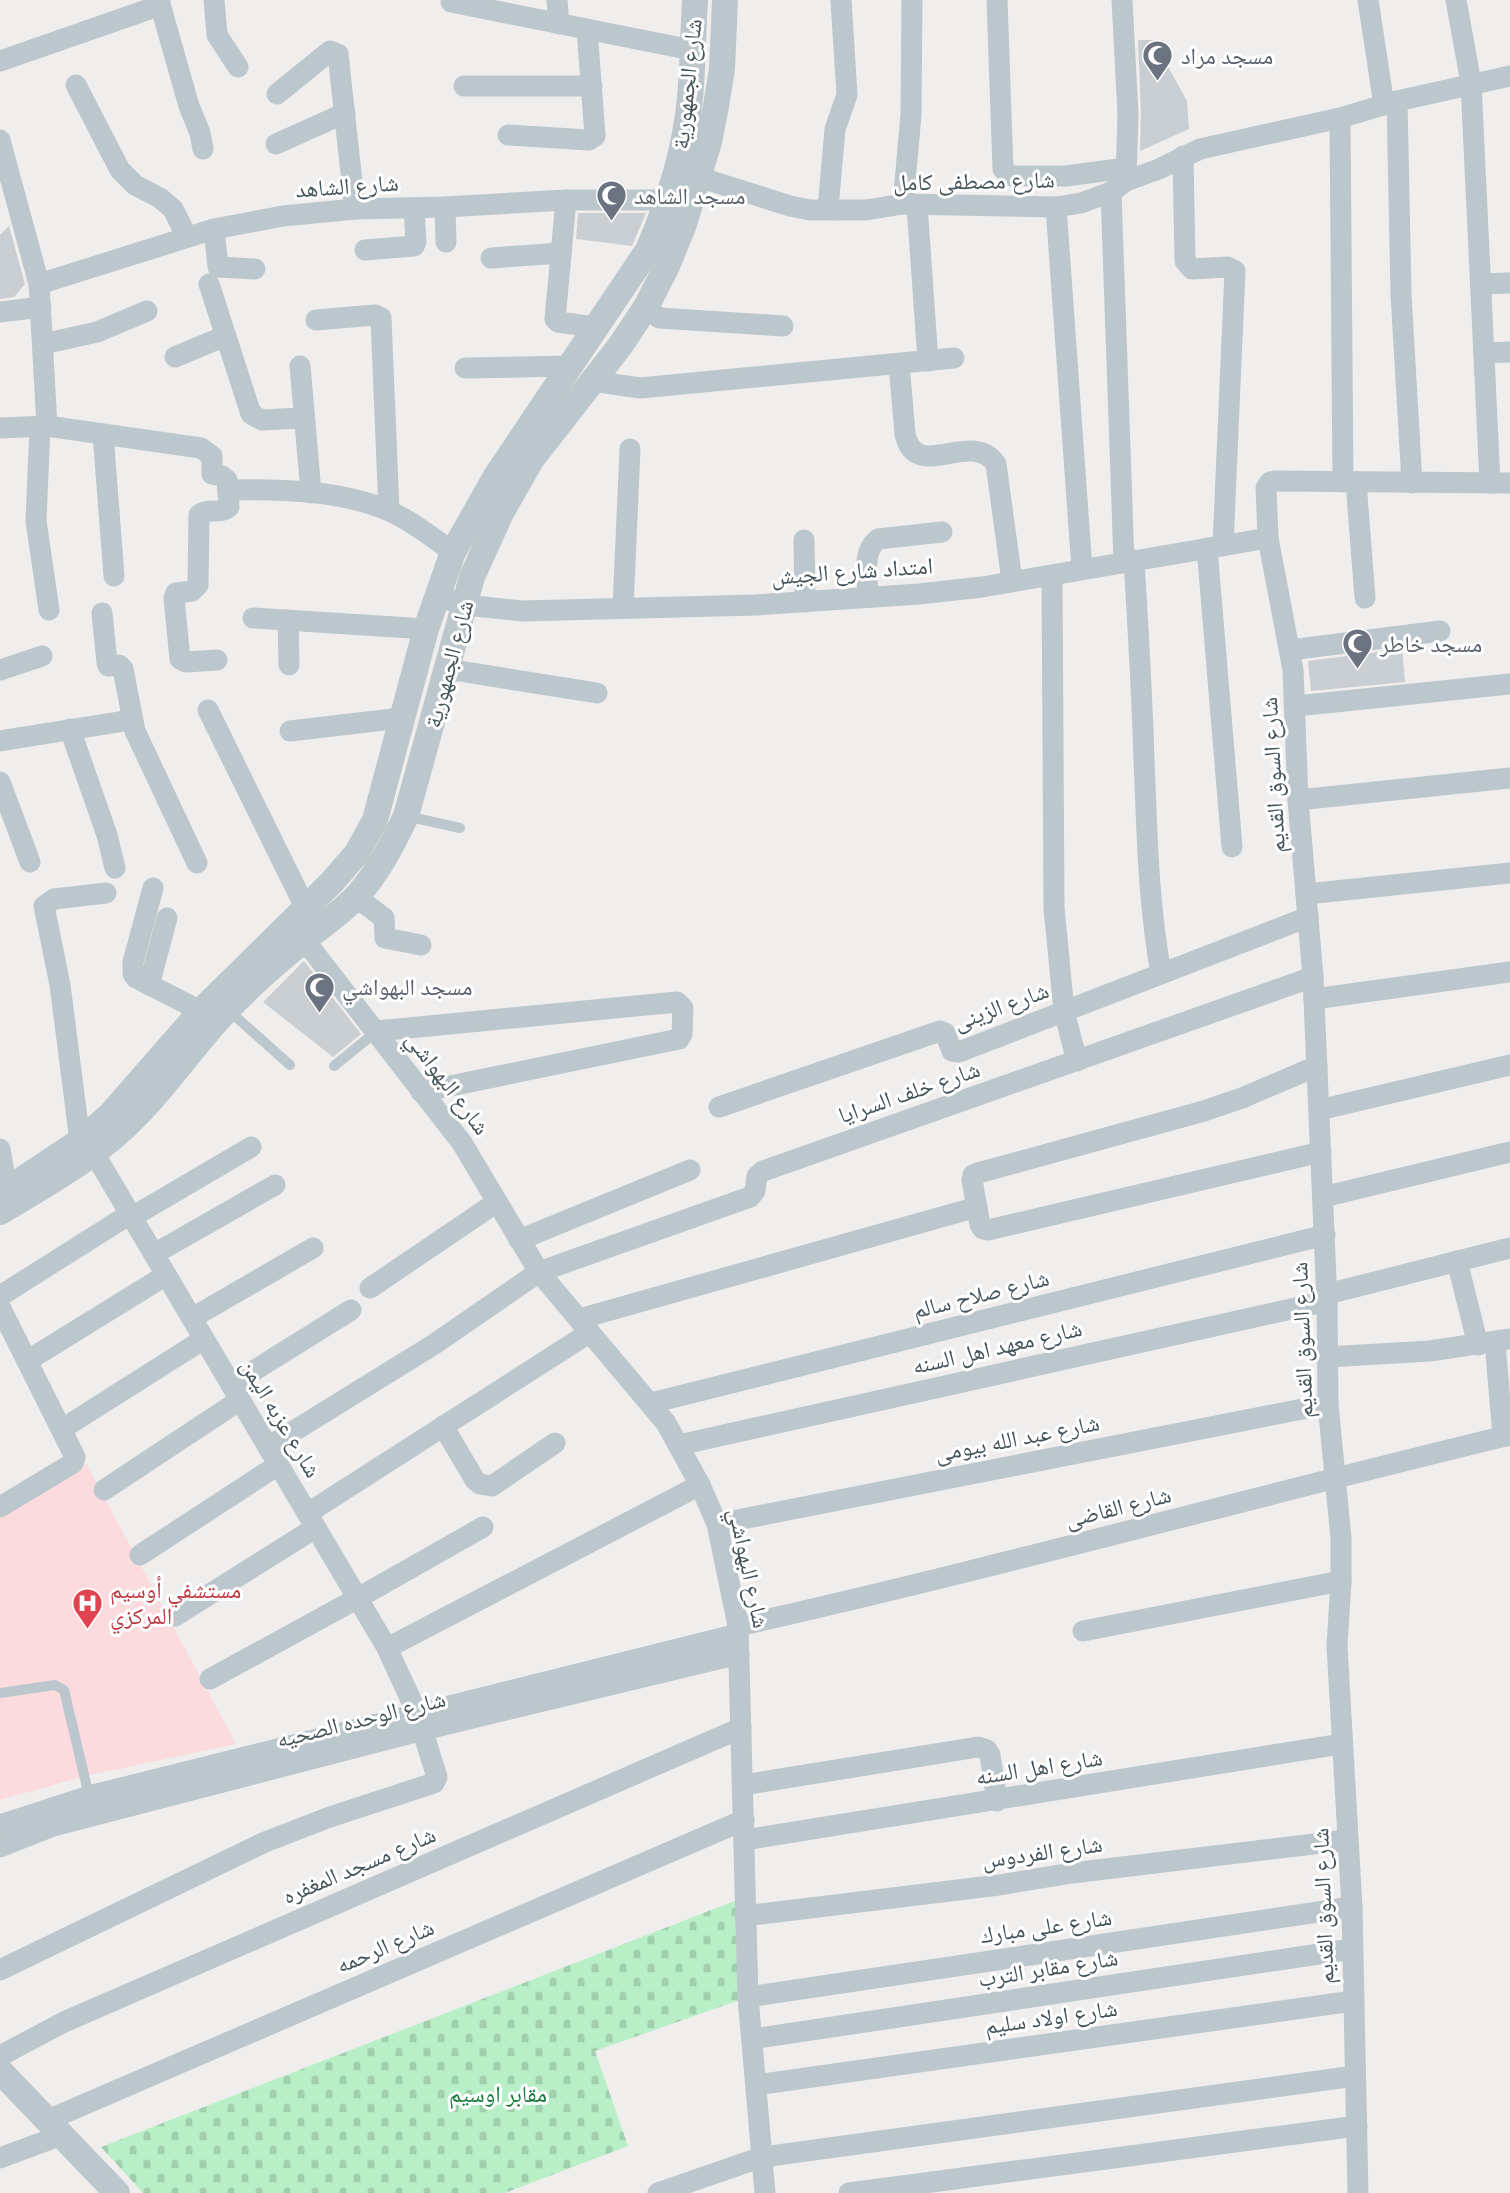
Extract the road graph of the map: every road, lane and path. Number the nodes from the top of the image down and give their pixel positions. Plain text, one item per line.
1 (214, 0) edge
2 (557, 0) edge
3 (695, 0) edge
4 (725, 0) edge
5 (841, 0) edge
6 (912, 0) edge
7 (997, 0) edge
8 (1122, 0) edge
9 (1367, 0) edge
10 (1456, 0) edge
11 (160, 2) edge
12 (451, 2) dead end
13 (559, 24) junction
14 (587, 29) junction
15 (692, 50) junction
16 (0, 61) edge
17 (238, 66) dead end
18 (1510, 76) edge
19 (1471, 83) junction
20 (76, 85) dead end
21 (464, 86) dead end
22 (592, 86) junction
23 (277, 94) dead end
24 (1391, 103) junction
25 (345, 113) junction
26 (1340, 118) junction
27 (508, 135) dead end
28 (0, 140) edge
29 (276, 144) dead end
30 (203, 149) dead end
31 (1183, 156) junction
32 (687, 174) junction
33 (1121, 181) junction
34 (668, 200) junction
35 (566, 201) junction
36 (910, 205) junction
37 (445, 207) junction
38 (1056, 207) junction
39 (414, 208) junction
40 (355, 209) junction
41 (828, 209) junction
42 (214, 229) junction
43 (187, 237) junction
44 (446, 242) dead end
45 (365, 250) dead end
46 (561, 253) junction
47 (491, 258) dead end
48 (255, 269) dead end
49 (1510, 283) edge
50 (39, 284) junction
51 (209, 284) dead end
52 (1481, 285) junction
53 (41, 307) junction
54 (646, 307) junction
55 (147, 311) dead end
56 (0, 312) edge
57 (316, 320) dead end
58 (783, 326) dead end
59 (595, 327) junction
60 (225, 336) junction
61 (43, 344) junction
62 (1510, 352) edge
63 (1484, 353) junction
64 (175, 356) dead end
65 (954, 358) dead end
66 (928, 361) junction
67 (899, 364) junction
68 (300, 366) dead end
69 (569, 366) junction
70 (464, 369) dead end
71 (592, 381) junction
72 (305, 423) junction
73 (44, 427) junction
74 (0, 428) edge
75 (103, 434) junction
76 (630, 449) dead end
77 (1349, 482) junction
78 (1412, 483) junction
79 (1500, 483) edge
80 (228, 490) junction
81 (311, 493) junction
82 (388, 510) junction
83 (942, 532) dead end
84 (1268, 538) junction
85 (804, 540) dead end
86 (1215, 547) junction
87 (453, 552) junction
88 (1129, 561) junction
89 (1082, 569) junction
90 (1052, 575) junction
91 (114, 576) dead end
92 (1012, 582) junction
93 (437, 596) junction
94 (868, 597) junction
95 (1365, 597) dead end
96 (805, 601) junction
97 (465, 606) junction
98 (623, 608) junction
99 (49, 610) dead end
100 (102, 613) dead end
101 (253, 618) dead end
102 (288, 620) junction
103 (426, 629) junction
104 (1440, 631) dead end
105 (1290, 650) junction
106 (43, 656) dead end
107 (217, 660) dead end
108 (289, 665) dead end
109 (447, 669) junction
110 (0, 670) edge
111 (1510, 684) edge
112 (597, 694) dead end
113 (1296, 706) junction
114 (208, 710) dead end
115 (401, 718) junction
116 (131, 720) junction
117 (70, 729) junction
118 (289, 731) dead end
119 (0, 741) edge
120 (1510, 779) edge
121 (0, 782) edge
122 (1298, 800) junction
123 (407, 816) junction
124 (460, 828) dead end
125 (1232, 848) dead end
126 (30, 862) dead end
127 (197, 863) dead end
128 (115, 868) dead end
129 (1510, 873) edge
130 (153, 888) dead end
131 (106, 893) dead end
132 (1306, 894) junction
133 (355, 897) junction
134 (1308, 917) junction
135 (167, 918) dead end
136 (300, 923) junction
137 (421, 945) dead end
138 (1510, 972) edge
139 (1161, 973) junction
140 (1313, 977) junction
141 (149, 985) junction
142 (1314, 999) junction
143 (214, 1010) junction
144 (1065, 1011) junction
145 (377, 1031) junction
146 (1077, 1061) junction
147 (290, 1065) dead end
148 (1510, 1065) edge
149 (334, 1066) dead end
150 (1317, 1066) junction
151 (421, 1092) junction
152 (719, 1107) dead end
153 (1319, 1110) junction
154 (87, 1147) junction
155 (251, 1147) dead end
156 (0, 1149) edge
157 (1321, 1152) junction
158 (1510, 1152) edge
159 (690, 1170) dead end
160 (275, 1185) dead end
161 (1323, 1197) junction
162 (2, 1199) edge
163 (497, 1202) junction
164 (977, 1207) junction
165 (131, 1216) junction
166 (1325, 1235) junction
167 (519, 1240) junction
168 (313, 1248) dead end
169 (1510, 1248) edge
170 (154, 1254) junction
171 (1457, 1261) junction
172 (539, 1272) junction
173 (166, 1275) junction
174 (369, 1288) dead end
175 (0, 1296) edge
176 (1327, 1297) junction
177 (0, 1307) edge
178 (351, 1310) dead end
179 (192, 1318) junction
180 (584, 1326) junction
181 (204, 1339) junction
182 (1494, 1342) edge
183 (1327, 1357) junction
184 (27, 1361) junction
185 (236, 1392) junction
186 (651, 1404) junction
187 (1328, 1404) junction
188 (443, 1426) junction
189 (62, 1429) junction
190 (1507, 1436) edge
191 (555, 1443) dead end
192 (679, 1445) junction
193 (273, 1456) junction
194 (1336, 1477) junction
195 (700, 1485) junction
196 (104, 1490) dead end
197 (0, 1507) edge
198 (312, 1520) junction
199 (717, 1524) junction
200 (482, 1527) dead end
201 (140, 1555) dead end
202 (1341, 1581) junction
203 (358, 1598) junction
204 (175, 1616) dead end
205 (1083, 1631) dead end
206 (738, 1638) junction
207 (387, 1648) junction
208 (210, 1679) dead end
209 (0, 1693) edge
210 (420, 1721) junction
211 (741, 1728) junction
212 (1341, 1744) junction
213 (743, 1785) junction
214 (89, 1796) junction
215 (997, 1801) junction
216 (0, 1825) edge
217 (744, 1830) junction
218 (1348, 1840) junction
219 (0, 1847) edge
220 (1352, 1908) junction
221 (745, 1916) junction
222 (1352, 1949) junction
223 (0, 1970) edge
224 (748, 1997) junction
225 (1353, 2001) junction
226 (752, 2039) junction
227 (0, 2056) edge
228 (0, 2071) edge
229 (1355, 2076) junction
230 (756, 2085) junction
231 (1357, 2126) junction
232 (55, 2128) junction
233 (762, 2157) junction
234 (0, 2158) edge
235 (117, 2193) edge
236 (658, 2193) edge
237 (765, 2193) edge
238 (849, 2193) edge
239 (1358, 2193) edge

1 - 17 street
2 - 13 street
3 - 15 street, شارع الجمهورية
4 - 32 street, شارع الجمهورية
5 - 41 street
6 - 36 street
7 - 33 street
8 - 33 street
9 - 24 street
10 - 19 street
11 - 16 street
11 - 30 street
12 - 13 street
13 - 14 street
14 - 15 street
14 - 22 street
15 - 32 street, شارع الجمهورية
18 - 19 street, شارع مصطفى كامل
19 - 24 street, شارع مصطفى كامل
19 - 52 street
20 - 43 street
21 - 22 street
22 - 27 street
23 - 25 street
24 - 26 street, شارع مصطفى كامل
24 - 78 street
25 - 29 street
25 - 40 street
26 - 31 street, شارع مصطفى كامل
26 - 77 street
28 - 50 street
31 - 33 street, شارع مصطفى كامل
31 - 86 street
32 - 34 street, شارع الجمهورية
32 - 41 street, شارع مصطفى كامل
32 - 54 street, شارع الجمهورية
33 - 38 street, شارع مصطفى كامل
33 - 88 street
34 - 35 street, شارع الشاهد
34 - 59 street, شارع الجمهورية
35 - 37 street, شارع الشاهد
35 - 46 street
36 - 38 street, شارع مصطفى كامل
36 - 41 street, شارع مصطفى كامل
36 - 66 street
37 - 39 street, شارع الشاهد
37 - 44 street
38 - 89 street
39 - 40 street, شارع الشاهد
39 - 45 street
40 - 42 street, شارع الشاهد
42 - 43 street, شارع الشاهد
42 - 48 street
43 - 50 street, شارع الشاهد
46 - 47 street
46 - 59 street
49 - 52 street
50 - 53 street
51 - 60 street
52 - 63 street
53 - 56 street
53 - 61 street
54 - 58 street
54 - 71 street, شارع الجمهورية
55 - 61 street
57 - 82 street
59 - 69 street, شارع الجمهورية
60 - 64 street
60 - 72 street
61 - 73 street
62 - 63 street
63 - 79 street
65 - 66 street
66 - 67 street
67 - 71 street
67 - 92 street
68 - 72 street
69 - 70 street
69 - 87 street, شارع الجمهورية
71 - 97 street, شارع الجمهورية
72 - 81 street
73 - 74 street
73 - 75 street
73 - 99 street
75 - 80 street
75 - 91 street
76 - 98 street
77 - 78 street
77 - 84 street, شارع السوق القديم
77 - 95 street
78 - 79 street
80 - 81 street
80 - 107 street
81 - 82 street
82 - 87 street
83 - 94 street
84 - 86 street, امتداد شارع الجيش
84 - 105 street, شارع السوق القديم
85 - 96 street
86 - 88 street, امتداد شارع الجيش
86 - 125 street
87 - 93 street, شارع الجمهورية
88 - 89 street, امتداد شارع الجيش
88 - 139 street
89 - 90 street, امتداد شارع الجيش
90 - 92 street, امتداد شارع الجيش
90 - 144 street
92 - 94 street, امتداد شارع الجيش
93 - 97 street, امتداد شارع الجيش
93 - 103 street, شارع الجمهورية
94 - 96 street, امتداد شارع الجيش
96 - 98 street, امتداد شارع الجيش
97 - 98 street, امتداد شارع الجيش
97 - 109 street, شارع الجمهورية
100 - 116 street
101 - 102 street
102 - 103 street
102 - 108 street
103 - 115 street, شارع الجمهورية
104 - 105 street
105 - 113 street, شارع السوق القديم
106 - 110 street
109 - 112 street
109 - 123 street, شارع الجمهورية
111 - 113 street
113 - 122 street, شارع السوق القديم
114 - 136 street, شارع البهواشي
115 - 118 street
115 - 136 street, شارع الجمهورية
116 - 117 street
116 - 127 street
117 - 119 street
117 - 128 street
120 - 122 street
121 - 126 street
122 - 132 street, شارع السوق القديم
123 - 124 lane
123 - 133 street, شارع الجمهورية
129 - 132 street
130 - 141 street
131 - 154 street
132 - 134 street, شارع السوق القديم
133 - 136 street, شارع الجمهورية
133 - 137 street
134 - 139 street, شارع الزينى
134 - 140 street, شارع السوق القديم
135 - 141 street
136 - 143 street, شارع الجمهورية
136 - 145 street, شارع البهواشي
138 - 142 street
139 - 144 street, شارع الزينى
140 - 142 street, شارع السوق القديم
140 - 146 street, شارع خلف السرايا
141 - 143 street
142 - 150 street, شارع السوق القديم
143 - 147 lane
143 - 154 street, شارع الجمهورية
144 - 146 street
144 - 152 street, شارع الزينى
145 - 149 lane
145 - 151 street, شارع البهواشي
145 - 151 street
146 - 172 street, شارع خلف السرايا
148 - 153 street
150 - 153 street, شارع السوق القديم
150 - 164 street
151 - 163 street, شارع البهواشي
153 - 157 street, شارع السوق القديم
154 - 162 street, شارع الجمهورية
154 - 165 street, شارع عزبه اليمن
155 - 165 street
156 - 162 street
157 - 161 street, شارع السوق القديم
157 - 164 street
158 - 161 street
159 - 167 street
160 - 170 street
161 - 166 street, شارع السوق القديم
163 - 167 street, شارع البهواشي
163 - 174 street
164 - 180 street
165 - 170 street, شارع عزبه اليمن
165 - 175 street
166 - 176 street, شارع السوق القديم
166 - 186 street, شارع صلاح سالم
167 - 172 street, شارع البهواشي
168 - 179 street
169 - 171 street, شارع معهد اهل السنه
170 - 173 street, شارع عزبه اليمن
171 - 176 street, شارع معهد اهل السنه
171 - 182 street
172 - 180 street, شارع البهواشي
172 - 193 street, شارع خلف السرايا
173 - 179 street, شارع عزبه اليمن
173 - 184 street
176 - 183 street, شارع السوق القديم
176 - 192 street, شارع معهد اهل السنه
177 - 184 street
178 - 185 street
179 - 181 street, شارع عزبه اليمن
180 - 186 street, شارع البهواشي
180 - 188 street
181 - 185 street, شارع عزبه اليمن
181 - 189 street
182 - 183 street
182 - 190 street
183 - 187 street, شارع السوق القديم
184 - 189 street
185 - 193 street, شارع عزبه اليمن
185 - 196 street
186 - 192 street, شارع البهواشي
187 - 194 street, شارع السوق القديم
187 - 199 street, شارع عبد الله بيومى
188 - 191 street
188 - 198 street
189 - 197 street
190 - 194 street, شارع القاضى
192 - 195 street, شارع البهواشي
193 - 198 street, شارع عزبه اليمن
193 - 201 street, شارع خلف السرايا
194 - 202 street, شارع السوق القديم
194 - 206 street, شارع القاضى
195 - 199 street, شارع البهواشي
195 - 207 street
198 - 203 street, شارع عزبه اليمن
198 - 204 street
199 - 206 street, شارع البهواشي
200 - 203 street
202 - 205 street
202 - 212 street, شارع السوق القديم
203 - 207 street, شارع عزبه اليمن
203 - 208 street
206 - 210 street, شارع الوحده الصحيه
206 - 211 street, شارع البهواشي
207 - 210 street, شارع عزبه اليمن
209 - 214 lane
210 - 214 street, شارع الوحده الصحيه
210 - 219 street, شارع الوحده الصحيه
210 - 223 street, شارع عزبه اليمن
211 - 213 street, شارع البهواشي
211 - 227 street, شارع مسجد المغفره
212 - 215 street, شارع اهل السنه
212 - 218 street, شارع السوق القديم
213 - 215 street
213 - 217 street, شارع البهواشي
214 - 216 street, شارع الوحده الصحيه
215 - 217 street, شارع اهل السنه
217 - 221 street, شارع البهواشي
217 - 232 street, شارع الرحمه
218 - 220 street, شارع السوق القديم
218 - 221 street, شارع الفردوس
220 - 222 street, شارع السوق القديم
220 - 224 street, شارع على مبارك
221 - 224 street, شارع البهواشي
222 - 225 street, شارع السوق القديم
222 - 226 street, شارع مقابر الترب
224 - 226 street, شارع البهواشي
225 - 229 street, شارع السوق القديم
225 - 230 street, شارع اولاد سليم
226 - 230 street, شارع البهواشي
228 - 232 street
229 - 231 street, شارع السوق القديم
229 - 233 street
230 - 233 street, شارع البهواشي
231 - 238 street
231 - 239 street, شارع السوق القديم
232 - 234 street, شارع الرحمه
232 - 235 street
233 - 236 street
233 - 237 street, شارع البهواشي

